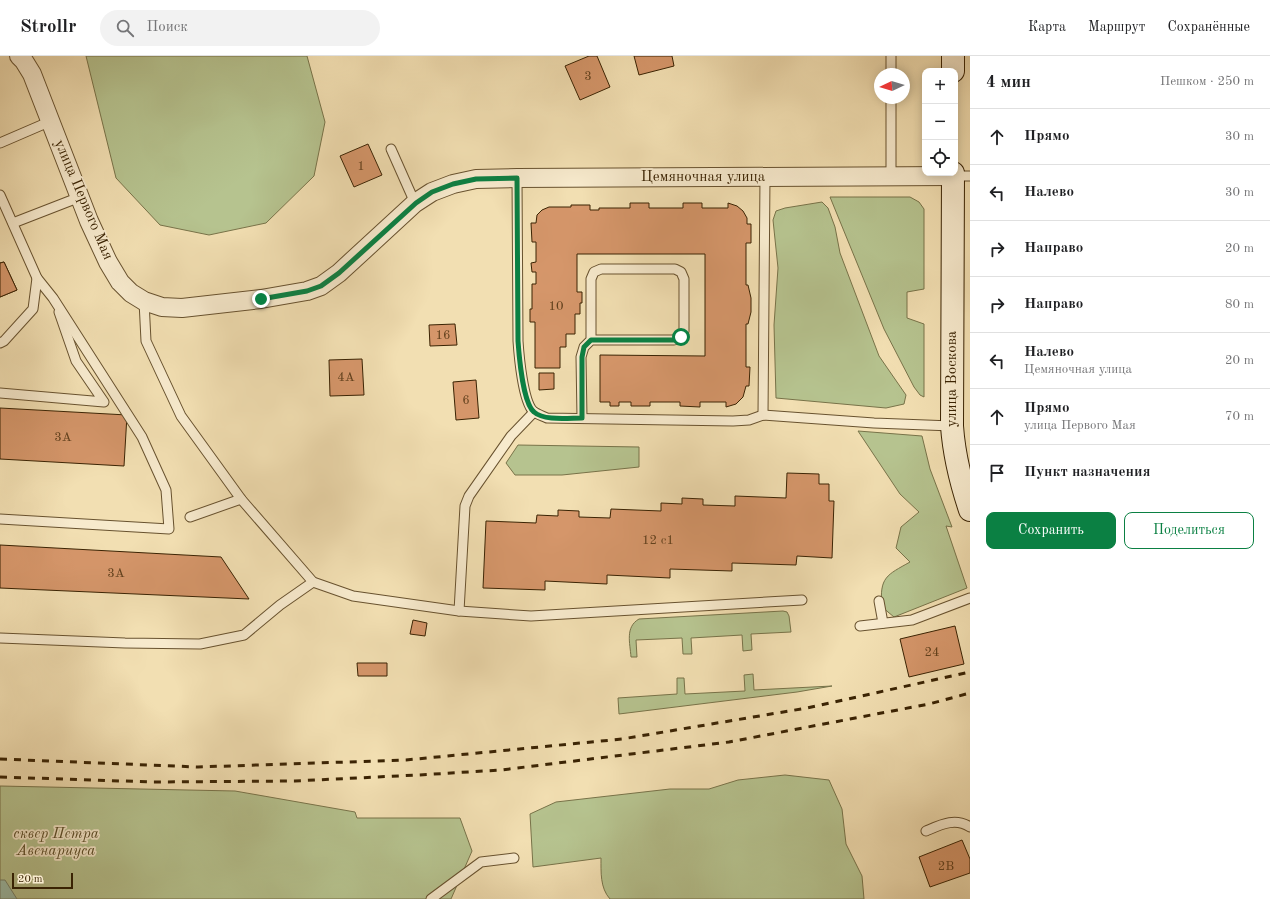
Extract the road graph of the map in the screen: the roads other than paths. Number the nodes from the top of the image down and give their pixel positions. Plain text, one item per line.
1 (19, 56) edge
2 (891, 56) edge
3 (953, 56) edge
4 (891, 68) edge
5 (953, 68) edge
6 (891, 104) edge
7 (50, 121) junction
8 (0, 143) edge
9 (391, 149) dead end
10 (959, 175) edge
11 (891, 176) junction
12 (765, 177) junction
13 (517, 178) junction
14 (453, 184) joint
15 (0, 195) edge
16 (80, 197) junction
17 (416, 203) junction
18 (13, 223) junction
19 (37, 278) junction
20 (53, 298) junction
21 (144, 301) junction
22 (591, 340) junction
23 (0, 344) edge
24 (0, 393) edge
25 (534, 412) junction
26 (763, 415) junction
27 (582, 418) junction
28 (952, 426) junction
29 (964, 472) edge
30 (241, 499) junction
31 (969, 504) edge
32 (190, 517) dead end
33 (0, 519) edge
34 (313, 582) junction
35 (970, 598) edge
36 (802, 600) dead end
37 (879, 602) dead end
38 (459, 611) junction
39 (883, 623) junction
40 (860, 626) dead end
41 (0, 638) edge
42 (970, 827) edge
43 (926, 831) dead end
44 (514, 858) dead end
45 (431, 899) edge

1 - 7 street, улица Первого Мая
2 - 4 lane
3 - 5 main road
6 - 11 lane
7 - 8 lane
7 - 16 street, улица Первого Мая
9 - 17 lane
10 - 11 street, Цемяночная улица
10 - 28 main road, улица Воскова
11 - 12 street, Цемяночная улица
12 - 13 street, Цемяночная улица
12 - 26 lane
13 - 14 street, Цемяночная улица
13 - 25 lane
14 - 17 street, улица Первого Мая
15 - 18 lane
16 - 18 lane
16 - 21 street, улица Первого Мая
17 - 21 street, улица Первого Мая
18 - 19 lane
19 - 20 lane
19 - 23 lane
20 - 24 lane
20 - 33 lane
21 - 30 lane
22 - 22 lane
22 - 27 lane
25 - 27 lane
25 - 38 lane
26 - 27 lane
26 - 28 lane
28 - 29 main road, улица Воскова
29 - 31 main road, улица Воскова
30 - 32 lane
30 - 34 lane
34 - 38 lane
34 - 41 lane
35 - 39 lane
36 - 38 lane
37 - 39 lane
39 - 40 lane
42 - 43 lane
44 - 45 lane

